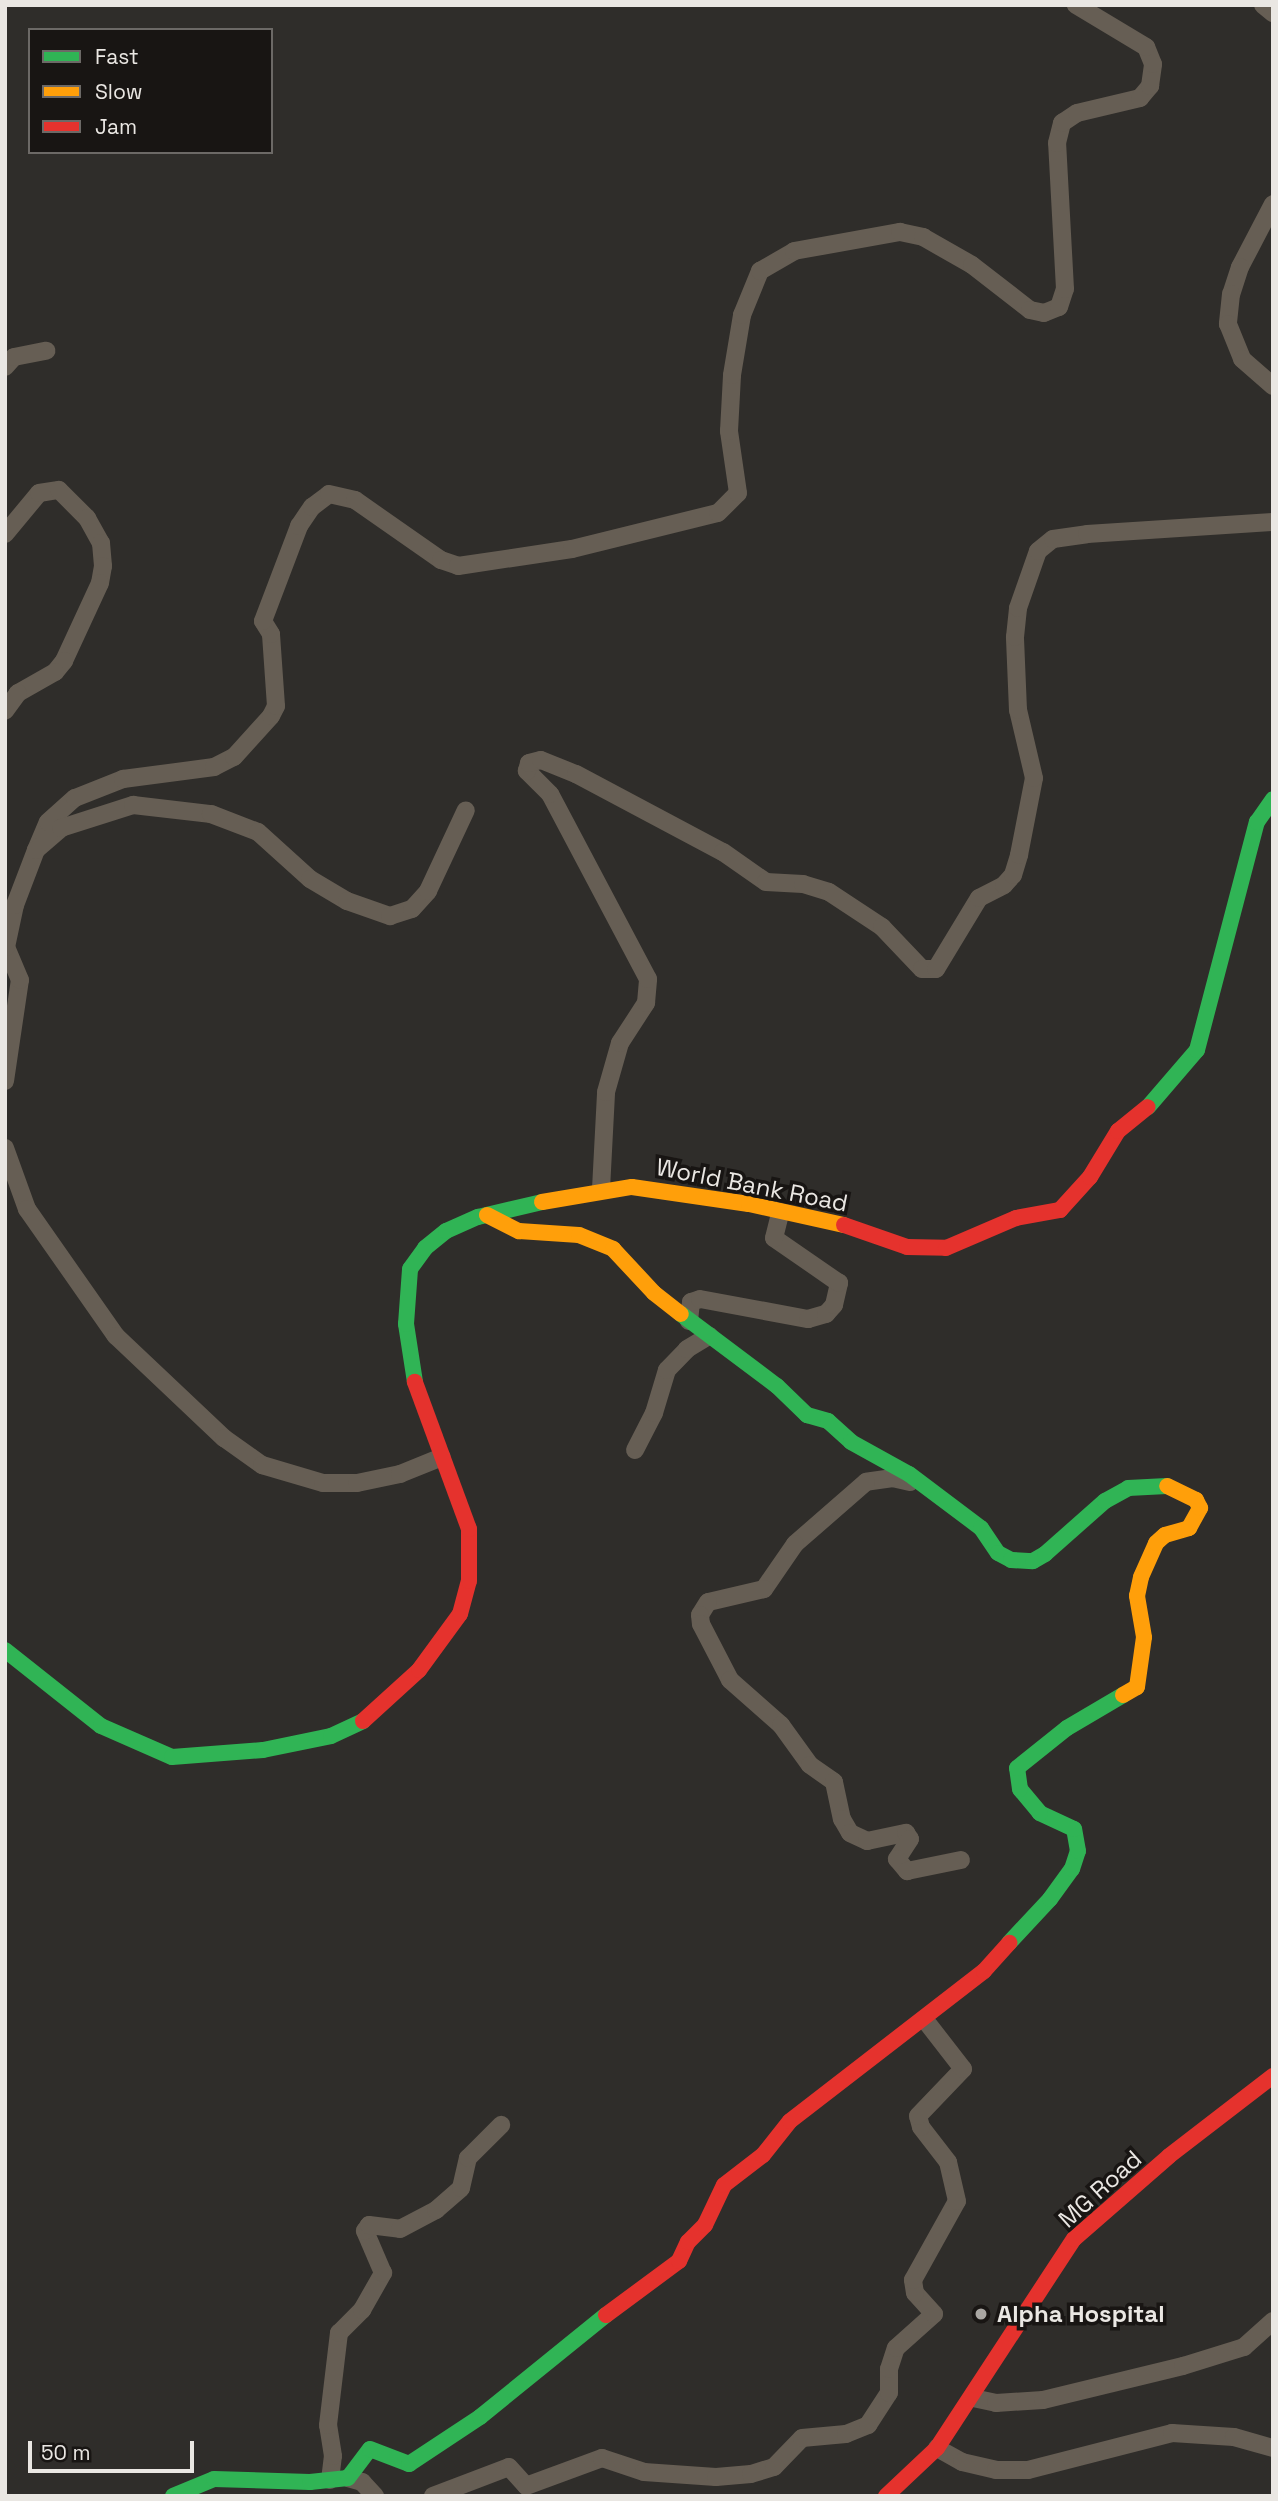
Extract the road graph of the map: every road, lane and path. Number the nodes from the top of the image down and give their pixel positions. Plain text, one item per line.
1 (1076, 5) edge
2 (1263, 5) edge
3 (1273, 13) edge
4 (1273, 204) edge
5 (46, 351) dead end
6 (5, 367) edge
7 (1273, 386) edge
8 (1273, 522) edge
9 (5, 534) edge
10 (5, 711) edge
11 (1273, 799) edge
12 (466, 810) dead end
13 (36, 850) junction
14 (6, 1073) edge
15 (5, 1148) edge
16 (601, 1189) junction
17 (780, 1214) junction
18 (487, 1215) junction
19 (689, 1321) junction
20 (709, 1336) junction
21 (635, 1450) dead end
22 (442, 1457) junction
23 (920, 1485) junction
24 (5, 1650) edge
25 (961, 1860) dead end
26 (925, 2020) junction
27 (1273, 2076) edge
28 (501, 2125) dead end
29 (1273, 2321) edge
30 (973, 2398) junction
31 (937, 2448) junction
32 (1273, 2448) edge
33 (339, 2479) junction
34 (173, 2496) edge
35 (374, 2496) edge
36 (433, 2496) edge
37 (886, 2496) edge

1 - 13 street
2 - 3 street
4 - 7 street
5 - 6 street
8 - 16 street
9 - 10 street
11 - 17 main road, World Bank Road
12 - 13 street
13 - 14 street
15 - 22 street
16 - 17 main road, World Bank Road
16 - 18 main road, World Bank Road
17 - 19 street
18 - 19 main road
18 - 22 main road, World Bank Road
19 - 20 main road
20 - 21 street
20 - 23 main road
22 - 24 main road, World Bank Road
23 - 25 street
23 - 26 main road
26 - 33 main road
26 - 36 street
27 - 30 main road, MG Road
28 - 33 street
29 - 30 street
30 - 31 main road, MG Road
31 - 32 street
31 - 37 main road, MG Road
33 - 34 main road
33 - 35 street

